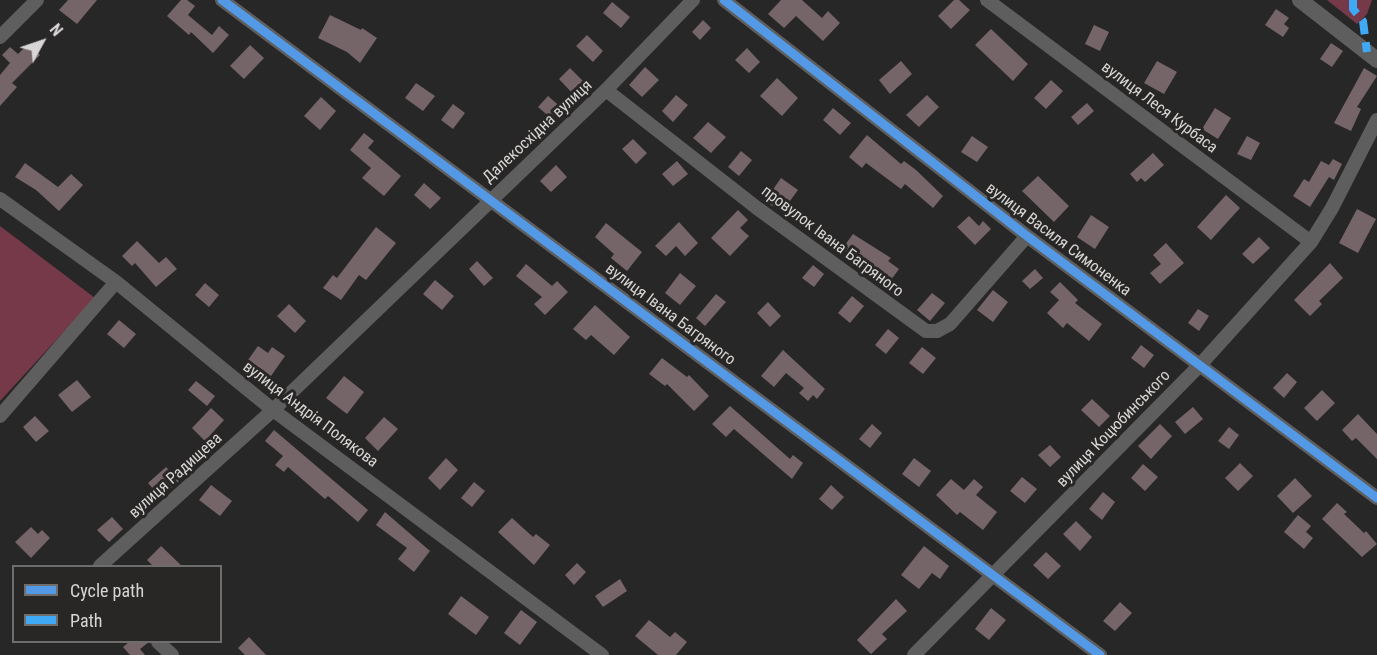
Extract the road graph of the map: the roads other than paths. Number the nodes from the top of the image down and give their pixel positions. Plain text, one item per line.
1 (37, 0) edge
2 (222, 0) edge
3 (693, 0) edge
4 (724, 0) edge
5 (987, 0) edge
6 (1299, 0) edge
7 (0, 37) edge
8 (1377, 60) edge
9 (606, 90) junction
10 (1377, 120) edge
11 (0, 199) edge
12 (490, 200) junction
13 (1027, 236) junction
14 (1311, 242) junction
15 (116, 282) junction
16 (1199, 366) junction
17 (273, 410) junction
18 (0, 416) edge
19 (1377, 498) edge
20 (102, 565) edge
21 (994, 575) junction
22 (159, 643) edge
23 (172, 655) edge
24 (602, 655) edge
25 (914, 655) edge
26 (1100, 655) edge

1 - 7 street
2 - 12 street, вулиця Івана Багряного
3 - 9 street, Далекосхідна вулиця
4 - 13 street, вулиця Василя Симоненка
5 - 14 street, вулиця Леся Курбаса
6 - 8 street
9 - 12 street, Далекосхідна вулиця
9 - 13 street, провулок Івана Багряного
10 - 14 street, вулиця Коцюбинського
11 - 15 street, вулиця Андрія Полякова
12 - 17 street, Далекосхідна вулиця
12 - 21 street, вулиця Івана Багряного
13 - 16 street, вулиця Василя Симоненка
14 - 16 street, вулиця Коцюбинського
15 - 17 street, вулиця Андрія Полякова
15 - 18 street
16 - 19 street, вулиця Василя Симоненка
16 - 21 street, вулиця Коцюбинського
17 - 20 street, вулиця Радищева
17 - 24 street, вулиця Андрія Полякова
21 - 25 street, вулиця Коцюбинського
21 - 26 street, вулиця Івана Багряного
22 - 23 street

